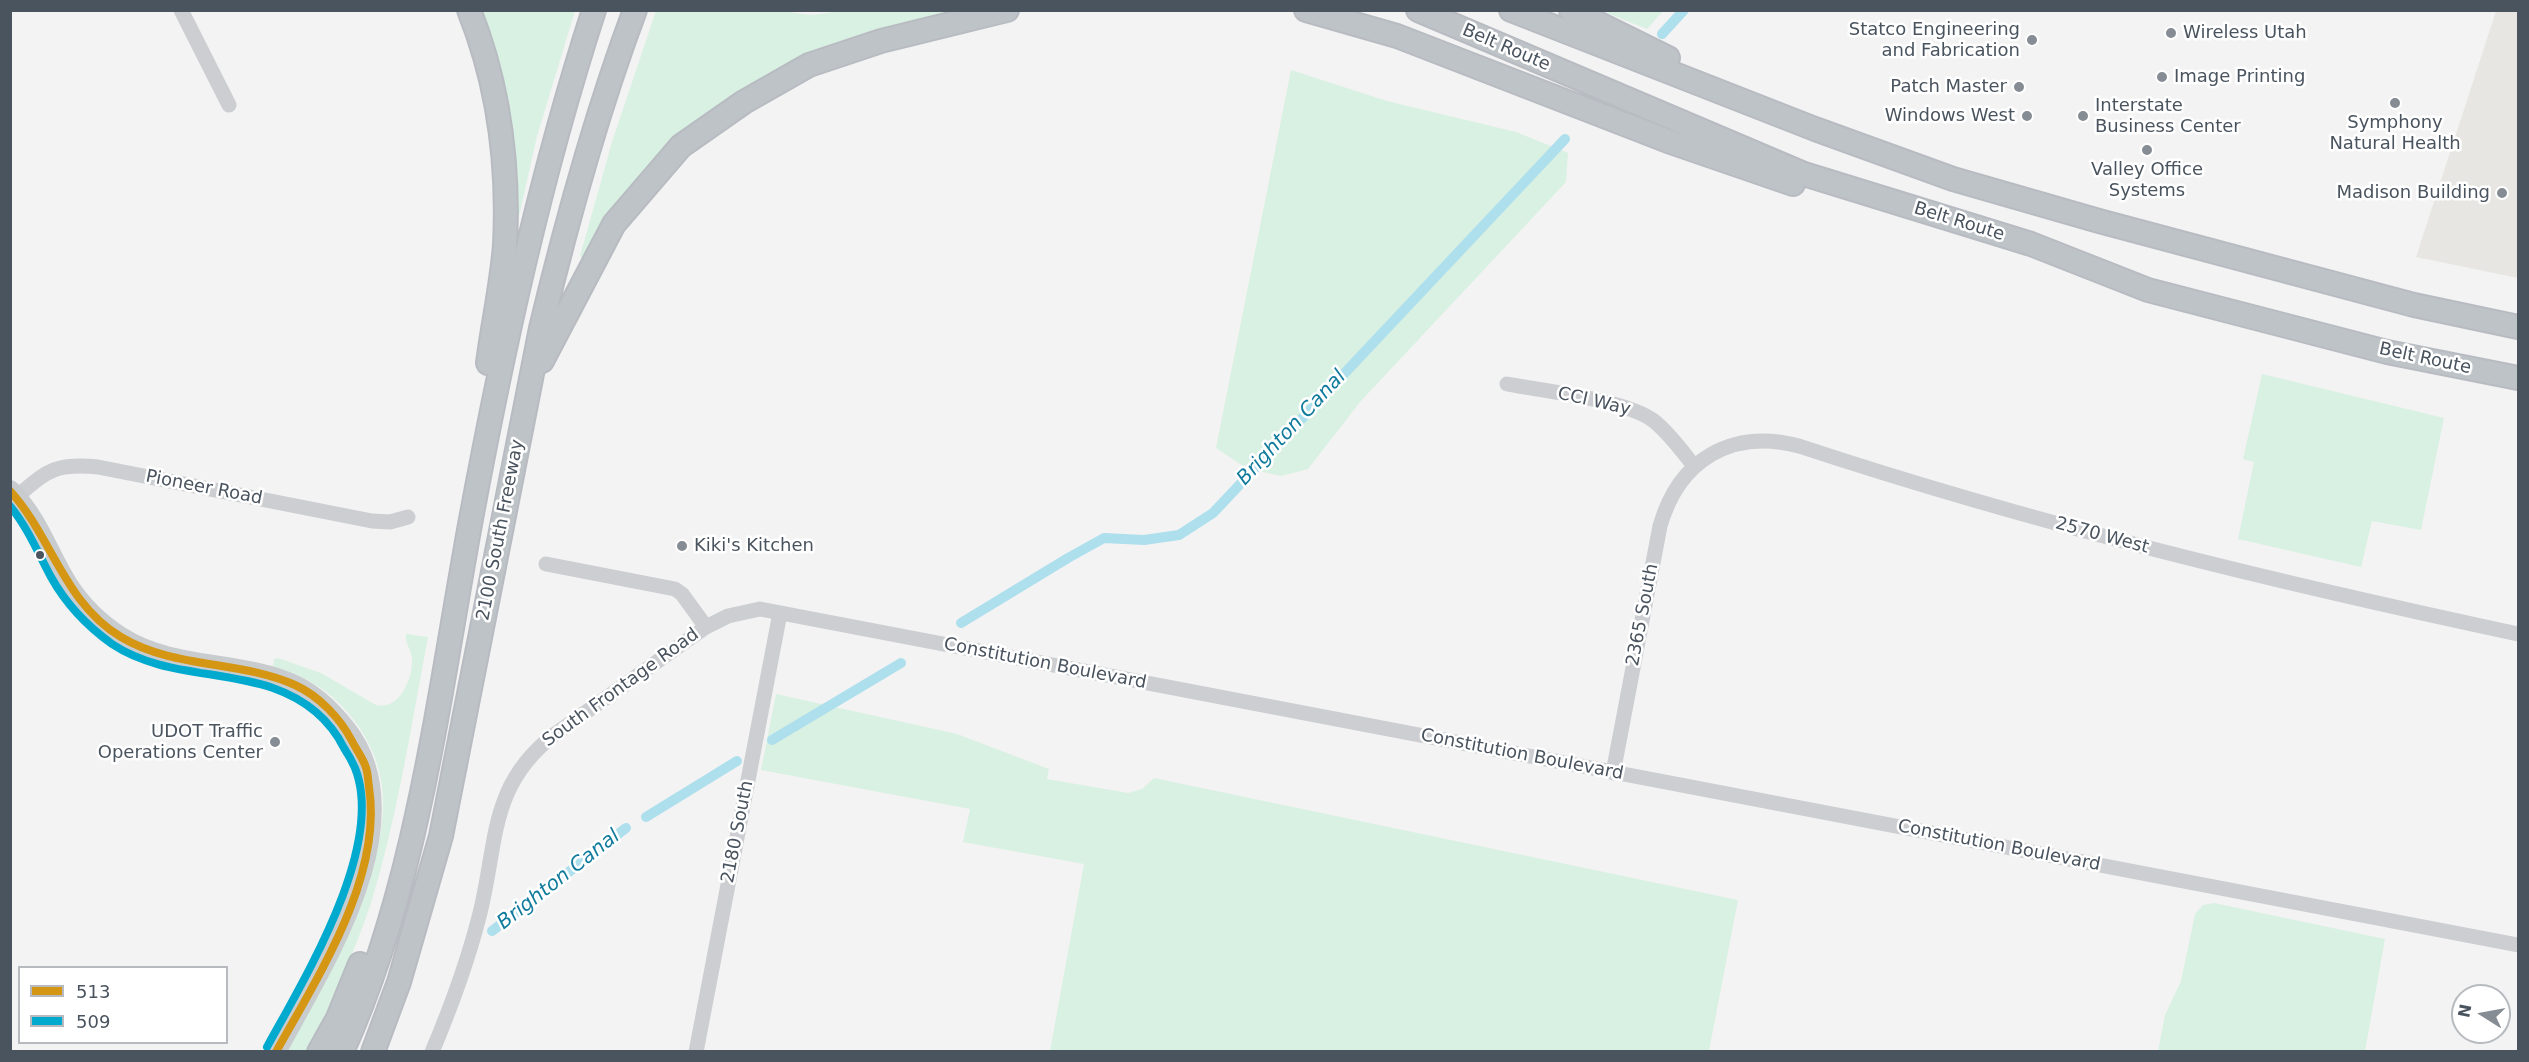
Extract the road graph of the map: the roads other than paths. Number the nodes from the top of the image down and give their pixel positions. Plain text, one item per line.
1 (182, 10) edge
2 (469, 10) edge
3 (594, 10) edge
4 (635, 10) edge
5 (1007, 10) edge
6 (1306, 10) edge
7 (1418, 10) edge
8 (1511, 10) edge
9 (1571, 10) edge
10 (229, 105) dead end
11 (1815, 129) junction
12 (2148, 290) junction
13 (2518, 327) edge
14 (2518, 378) edge
15 (1507, 384) dead end
16 (530, 387) junction
17 (1694, 466) junction
18 (13, 496) edge
19 (408, 517) dead end
20 (471, 519) junction
21 (546, 564) dead end
22 (780, 612) junction
23 (706, 627) junction
24 (2518, 634) edge
25 (435, 728) junction
26 (1613, 773) junction
27 (2518, 945) edge
28 (276, 1052) edge
29 (319, 1052) edge
30 (342, 1052) edge
31 (375, 1052) edge
32 (432, 1052) edge
33 (696, 1052) edge

1 - 10 street
2 - 20 highway
3 - 20 highway, 2100 South Freeway
4 - 16 highway, 2100 South Freeway
5 - 16 highway
6 - 12 highway
7 - 12 highway, Belt Route
8 - 11 highway, Belt Route
9 - 11 highway
11 - 13 highway, Belt Route
12 - 14 highway, Belt Route
15 - 17 street, CCI Way
16 - 31 highway, 2100 South Freeway
17 - 24 street, 2570 West
17 - 26 street, 2365 South
18 - 19 street, Pioneer Road
18 - 28 main road
20 - 25 highway, 2100 South Freeway
21 - 23 street
22 - 23 street, Constitution Boulevard
22 - 26 street, Constitution Boulevard
22 - 33 street, 2180 South
23 - 32 street, South Frontage Road
25 - 29 highway
25 - 30 highway, 2100 South Freeway
26 - 27 street, Constitution Boulevard

